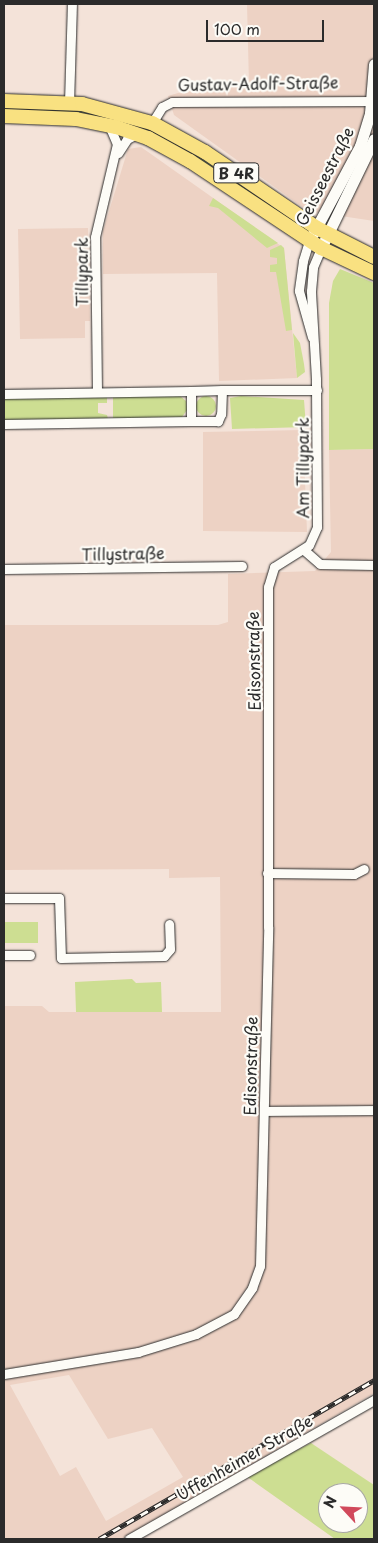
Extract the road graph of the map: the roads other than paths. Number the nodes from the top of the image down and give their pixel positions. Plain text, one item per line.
1 (72, 4) edge
2 (374, 64) edge
3 (4, 101) edge
4 (373, 101) edge
5 (69, 102) junction
6 (4, 116) edge
7 (152, 123) junction
8 (108, 125) junction
9 (137, 134) junction
10 (374, 139) edge
11 (116, 155) junction
12 (322, 232) junction
13 (315, 245) junction
14 (374, 257) edge
15 (374, 273) edge
16 (315, 343) junction
17 (222, 390) junction
18 (317, 390) junction
19 (191, 391) junction
20 (97, 392) junction
21 (4, 394) edge
22 (191, 421) junction
23 (4, 424) edge
24 (304, 550) junction
25 (374, 565) edge
26 (242, 566) dead end
27 (4, 569) edge
28 (364, 869) dead end
29 (267, 873) junction
30 (4, 898) edge
31 (170, 924) dead end
32 (4, 955) edge
33 (30, 955) dead end
34 (374, 1110) edge
35 (264, 1111) junction
36 (4, 1374) edge
37 (374, 1400) edge
38 (129, 1539) edge

1 - 5 street
2 - 4 street, Geisseestraße
3 - 5 main road, B 4R
4 - 7 street, Gustav-Adolf-Straße
4 - 12 street, Geisseestraße
5 - 7 main road, B 4R
6 - 8 main road, B 4R
7 - 12 main road, B 4R
8 - 9 main road, B 4R
8 - 11 street, Tillypark
9 - 11 street, Tillypark
9 - 13 main road, B 4R
10 - 12 street, Geisseestraße
11 - 20 street, Tillypark
12 - 13 street, Geisseestraße
12 - 14 main road, B 4R
13 - 15 main road, B 4R
13 - 16 street, Am Tillypark
13 - 16 street, Am Tillypark
16 - 18 street, Am Tillypark
17 - 18 street
17 - 19 street
17 - 22 street
18 - 24 street, Am Tillypark
19 - 20 street
19 - 22 street
20 - 21 street
22 - 23 street
24 - 25 street
24 - 29 street, Edisonstraße
26 - 27 street, Tillystraße
28 - 29 street
29 - 35 street, Edisonstraße
30 - 31 street
32 - 33 street
34 - 35 street
35 - 36 street, Edisonstraße
37 - 38 street, Uffenheimer Straße

